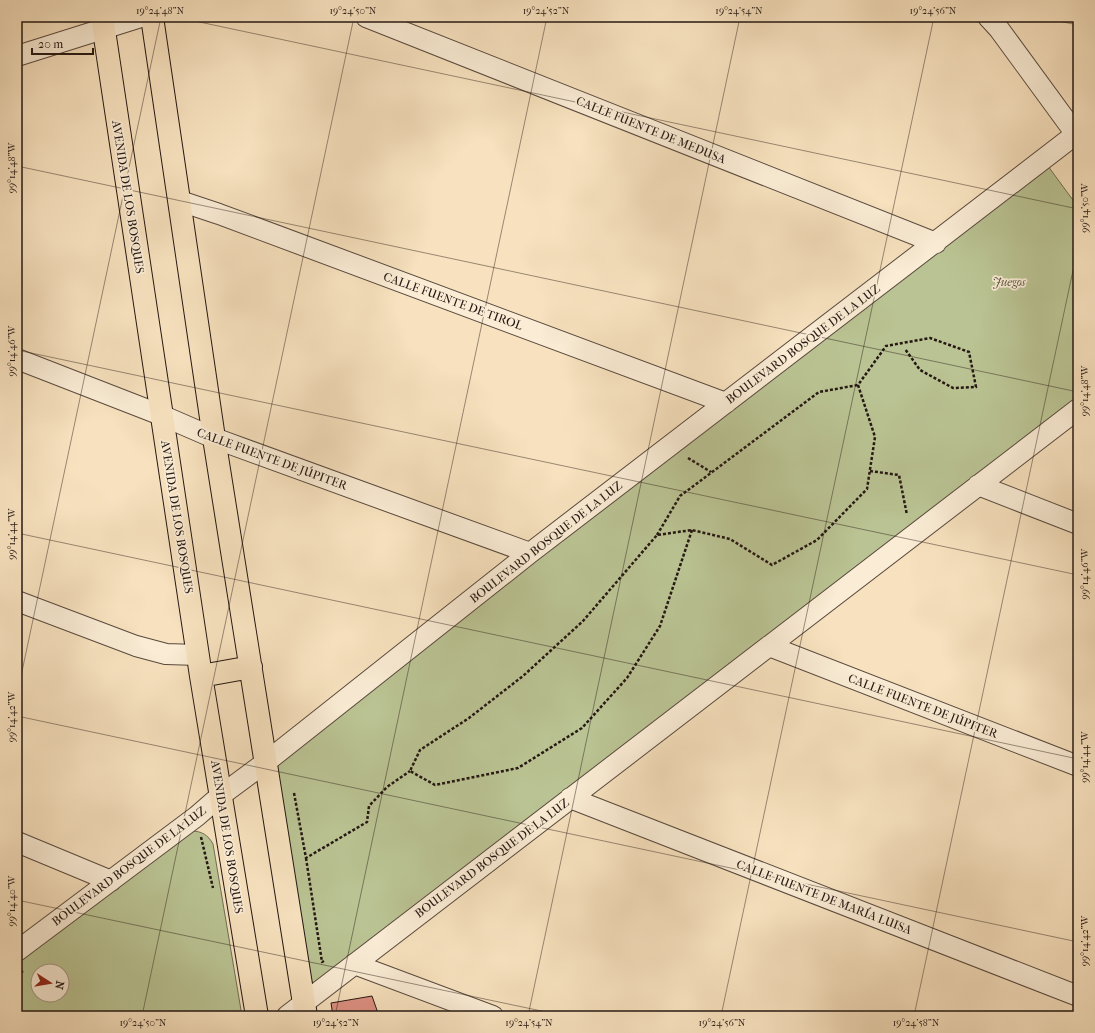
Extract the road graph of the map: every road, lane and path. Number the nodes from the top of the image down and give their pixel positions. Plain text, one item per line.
1 (140, 17) edge
2 (152, 17) edge
3 (366, 17) edge
4 (996, 21) edge
5 (102, 23) edge
6 (17, 56) edge
7 (1077, 136) edge
8 (180, 201) junction
9 (936, 243) junction
10 (905, 350) dead end
11 (17, 359) edge
12 (858, 385) junction
13 (726, 402) junction
14 (1078, 409) edge
15 (161, 415) junction
16 (214, 438) junction
17 (668, 446) junction
18 (870, 471) junction
19 (711, 472) junction
20 (978, 486) junction
21 (906, 513) junction
22 (900, 518) dead end
23 (1078, 524) edge
24 (692, 530) junction
25 (657, 535) junction
26 (910, 537) junction
27 (530, 553) junction
28 (17, 601) edge
29 (769, 646) junction
30 (200, 665) junction
31 (251, 667) junction
32 (266, 762) junction
33 (1078, 766) edge
34 (410, 771) junction
35 (293, 790) dead end
36 (220, 796) junction
37 (570, 798) junction
38 (17, 842) edge
39 (306, 858) junction
40 (110, 881) junction
41 (17, 951) edge
42 (329, 957) dead end
43 (354, 964) junction
44 (1078, 996) edge
45 (305, 1009) edge
46 (257, 1016) edge
47 (287, 1016) edge
48 (493, 1016) edge

1 - 5 street
2 - 8 main road
3 - 9 street, CALLE FUENTE DE MEDUSA
4 - 7 street
5 - 6 street
5 - 15 main road, AVENIDA DE LOS BOSQUES
7 - 9 street, BOULEVARD BOSQUE DE LA LUZ
8 - 13 street, CALLE FUENTE DE TIROL
8 - 16 main road
9 - 13 street, BOULEVARD BOSQUE DE LA LUZ
10 - 12 path
11 - 15 street, CALLE FUENTE DE JÚPITER
12 - 18 path
12 - 19 path
13 - 17 street, BOULEVARD BOSQUE DE LA LUZ
14 - 20 street, BOULEVARD BOSQUE DE LA LUZ
15 - 16 street, CALLE FUENTE DE JÚPITER
15 - 30 main road, AVENIDA DE LOS BOSQUES
16 - 27 street, CALLE FUENTE DE JÚPITER
16 - 31 main road
17 - 19 path
17 - 27 street, BOULEVARD BOSQUE DE LA LUZ
18 - 21 path
18 - 24 path
19 - 25 path
20 - 23 street
20 - 26 street, BOULEVARD BOSQUE DE LA LUZ
21 - 22 path
21 - 26 path
24 - 25 path
24 - 34 path
25 - 34 path
26 - 29 street, BOULEVARD BOSQUE DE LA LUZ
27 - 32 street, BOULEVARD BOSQUE DE LA LUZ
28 - 30 street
29 - 33 street, CALLE FUENTE DE JÚPITER
29 - 37 street, BOULEVARD BOSQUE DE LA LUZ
30 - 31 main road
30 - 36 main road, AVENIDA DE LOS BOSQUES
31 - 32 main road
32 - 36 street, BOULEVARD BOSQUE DE LA LUZ
32 - 45 main road
34 - 39 path
35 - 39 path
36 - 40 street, BOULEVARD BOSQUE DE LA LUZ
36 - 46 main road, AVENIDA DE LOS BOSQUES
37 - 43 street, BOULEVARD BOSQUE DE LA LUZ
37 - 44 street, CALLE FUENTE DE MARÍA LUISA
38 - 40 street
39 - 42 path
40 - 41 street, BOULEVARD BOSQUE DE LA LUZ
43 - 45 street, BOULEVARD BOSQUE DE LA LUZ
43 - 48 street
45 - 47 street, BOULEVARD BOSQUE DE LA LUZ

